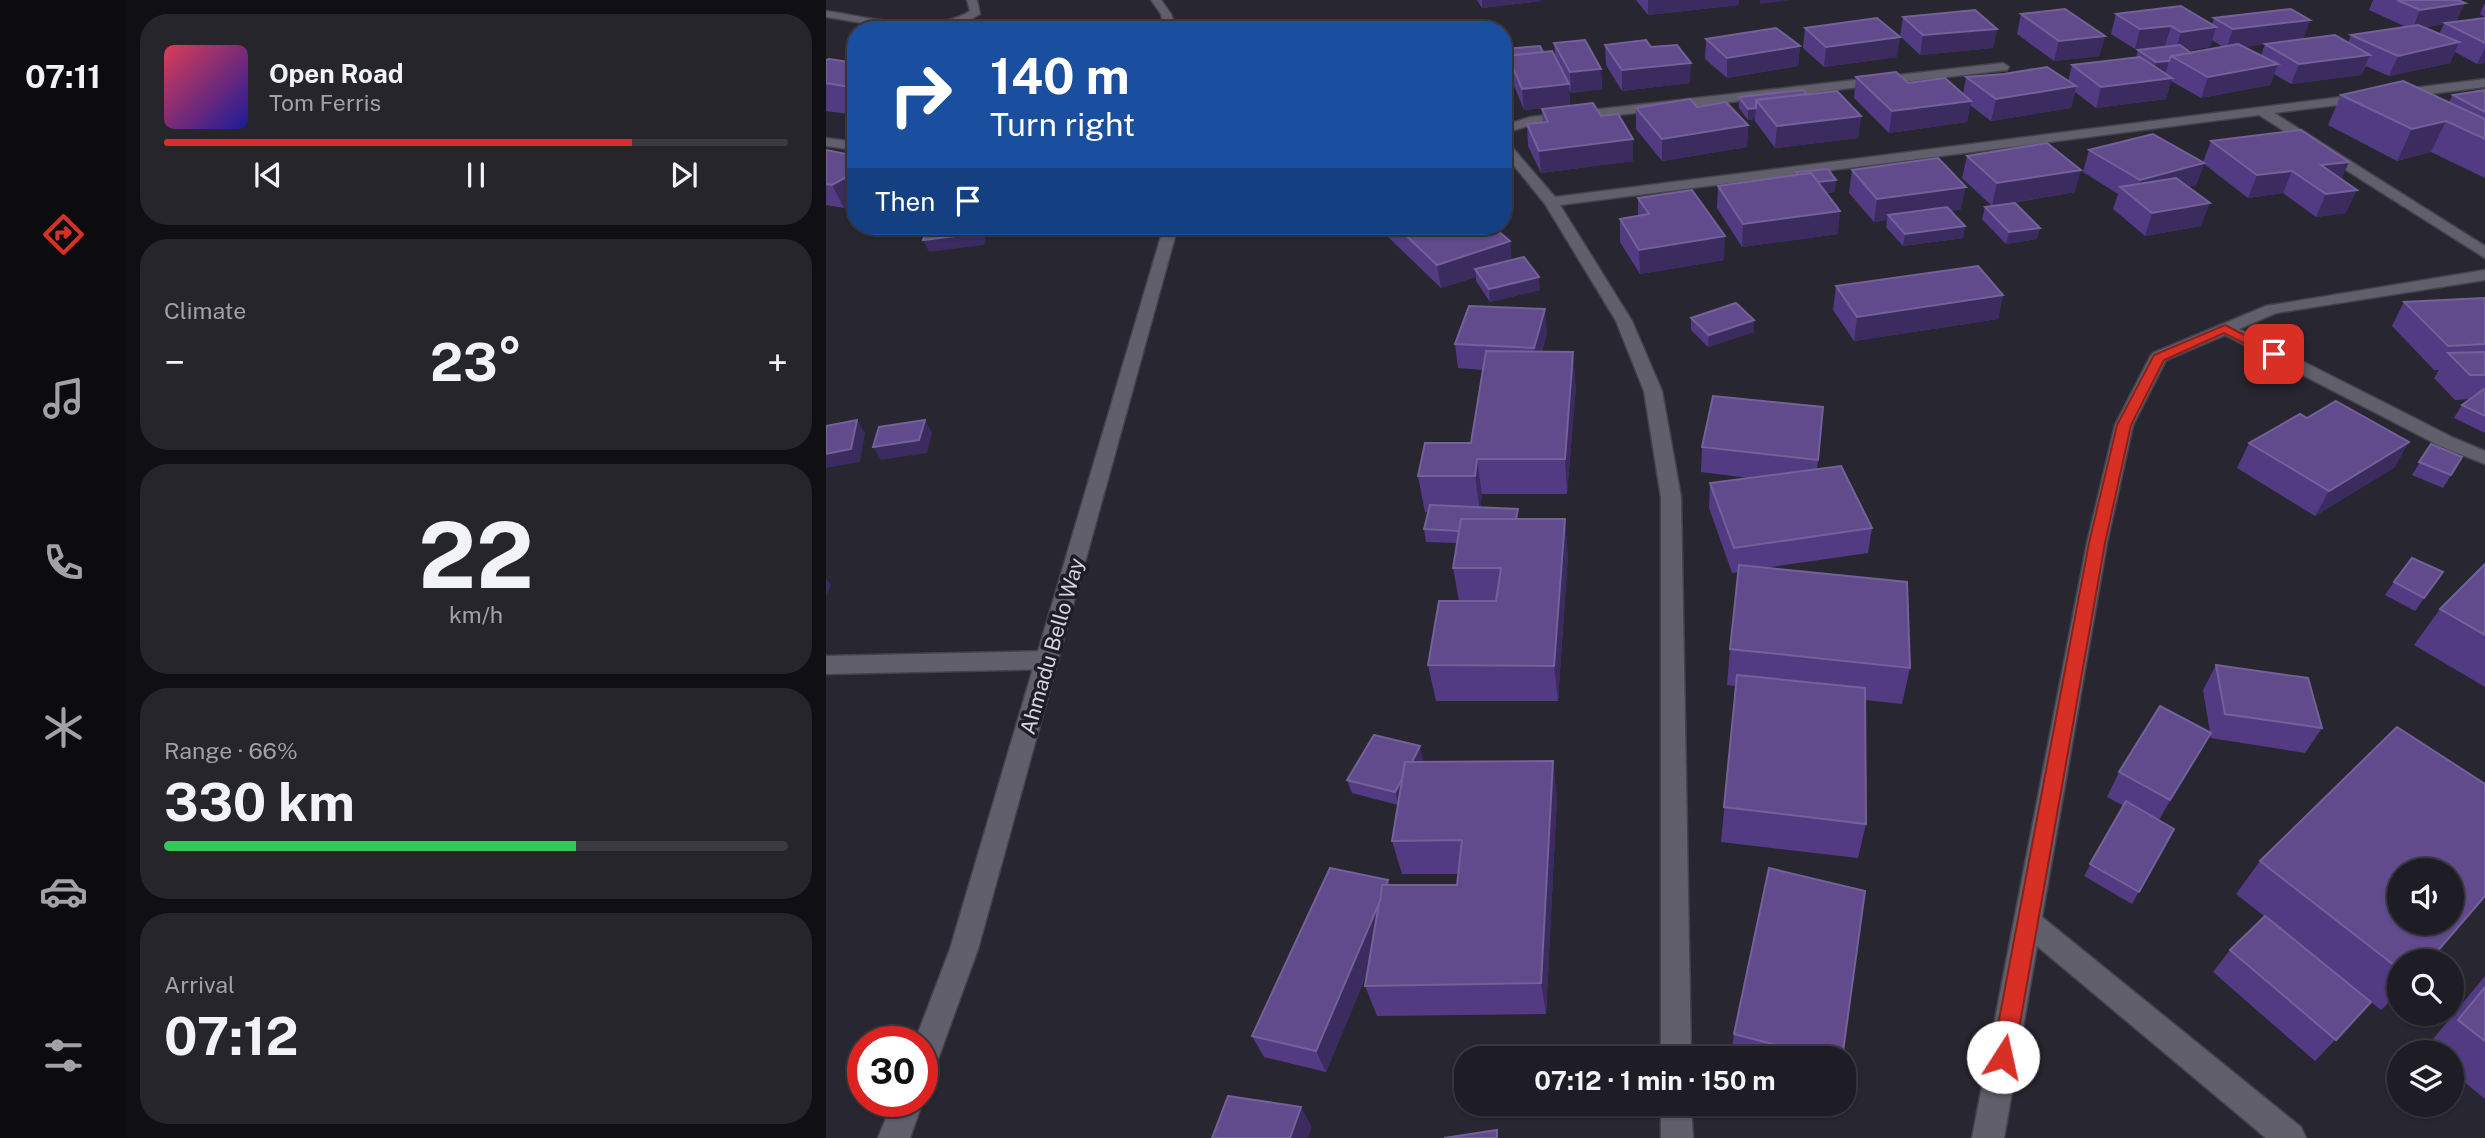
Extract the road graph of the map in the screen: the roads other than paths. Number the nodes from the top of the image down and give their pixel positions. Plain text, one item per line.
1 (972, 0) edge
2 (1156, 0) edge
3 (826, 14) edge
4 (888, 21) edge
5 (965, 21) edge
6 (1168, 21) edge
7 (2003, 67) dead end
8 (2485, 83) edge
9 (2261, 111) junction
10 (1512, 127) edge
11 (826, 142) edge
12 (847, 145) edge
13 (1512, 154) edge
14 (1551, 202) junction
15 (1168, 235) edge
16 (2485, 253) edge
17 (2485, 275) edge
18 (2225, 328) junction
19 (2485, 457) edge
20 (1048, 660) junction
21 (826, 666) edge
22 (2027, 921) junction
23 (935, 1026) edge
24 (1676, 1046) edge
25 (1676, 1116) edge
26 (902, 1117) edge
27 (894, 1138) edge
28 (1677, 1138) edge
29 (1988, 1138) edge
30 (2290, 1138) edge

1 - 5 street
2 - 6 street
3 - 4 street
7 - 10 street
8 - 9 street
9 - 14 street
9 - 16 street
11 - 12 street
13 - 14 street
14 - 24 street
15 - 20 street, Ahmadu Bello Way
17 - 18 street
18 - 19 street
18 - 22 street
20 - 21 street
20 - 23 street, Ahmadu Bello Way
22 - 29 street
22 - 30 street
25 - 28 street
26 - 27 street

